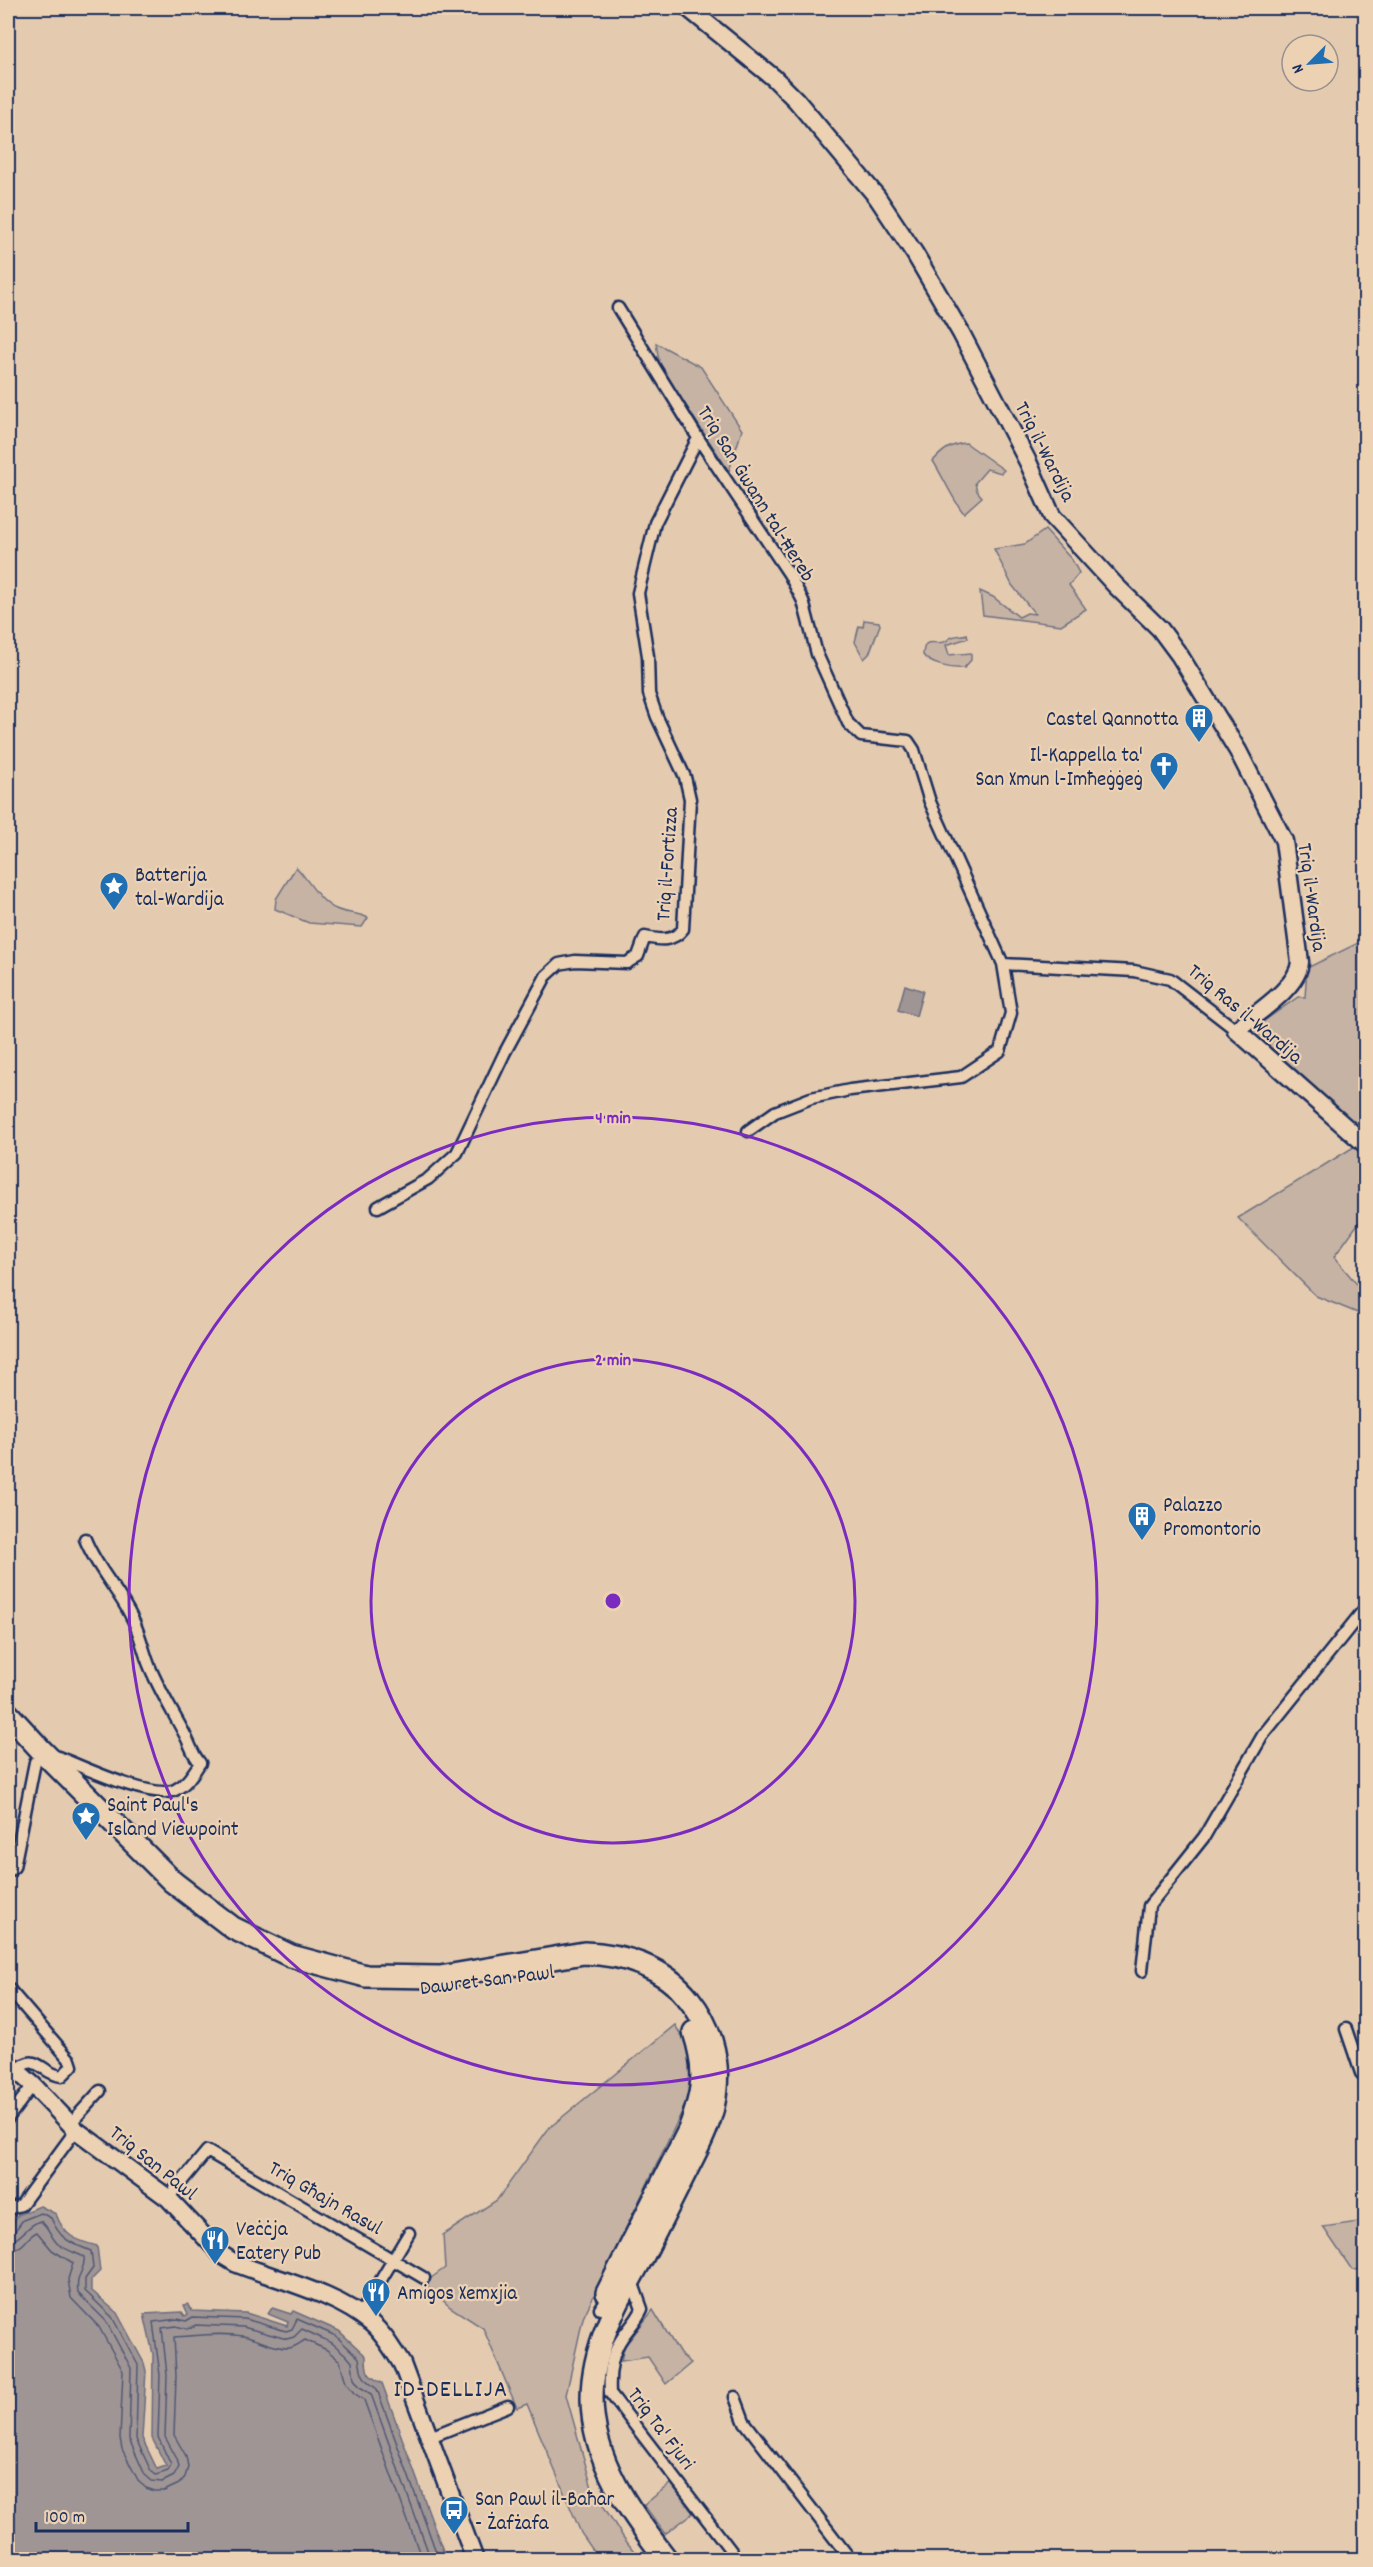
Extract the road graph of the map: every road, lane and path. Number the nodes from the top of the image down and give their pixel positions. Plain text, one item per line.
1 (688, 8) edge
2 (618, 308) dead end
3 (698, 438) junction
4 (1004, 964) junction
5 (1236, 1030) junction
6 (748, 1131) dead end
7 (1365, 1145) edge
8 (378, 1207) dead end
9 (85, 1539) dead end
10 (1365, 1607) edge
11 (8, 1714) edge
12 (8, 1732) edge
13 (38, 1756) junction
14 (8, 1872) edge
15 (1142, 1971) dead end
16 (8, 1988) edge
17 (1346, 2029) dead end
18 (12, 2067) edge
19 (1365, 2078) edge
20 (33, 2085) junction
21 (100, 2091) dead end
22 (8, 2118) edge
23 (73, 2127) junction
24 (168, 2198) junction
25 (8, 2209) edge
26 (409, 2233) dead end
27 (394, 2260) junction
28 (630, 2277) junction
29 (424, 2278) dead end
30 (609, 2305) junction
31 (360, 2315) junction
32 (636, 2323) junction
33 (735, 2397) dead end
34 (508, 2406) dead end
35 (430, 2437) junction
36 (475, 2559) edge
37 (650, 2559) edge
38 (667, 2559) edge
39 (738, 2559) edge
40 (851, 2559) edge

1 - 5 street, Triq il-Wardija
2 - 3 street, Triq San Ġwann tal-Ħereb
3 - 4 street, Triq San Ġwann tal-Ħereb
3 - 8 street, Triq il-Fortizza
4 - 5 street, Triq Ras il-Wardija
4 - 6 street
5 - 7 street, Triq Ras il-Wardija
9 - 13 street
10 - 15 street
11 - 13 highway, Dawret San Pawl
12 - 13 highway, Dawret San Pawl
13 - 14 street
13 - 28 highway, Dawret San Pawl
13 - 30 highway, Dawret San Pawl
16 - 18 street
17 - 19 street
18 - 20 street, Triq San Pawl
20 - 22 street
20 - 23 street, Triq San Pawl
21 - 23 street
23 - 24 street, Triq San Pawl
23 - 25 street
24 - 27 street, Triq Għajn Rasul
24 - 31 street, Triq San Pawl
26 - 27 street
27 - 29 street, Triq Għajn Rasul
27 - 31 street
28 - 30 highway, Dawret San Pawl
28 - 32 street
30 - 32 street
30 - 37 highway, Dawret San Pawl
30 - 38 highway, Dawret San Pawl
31 - 35 street, Triq San Pawl
32 - 39 street, Triq Ta' Fjuri
33 - 40 street
34 - 35 street
35 - 36 street, Triq San Pawl

